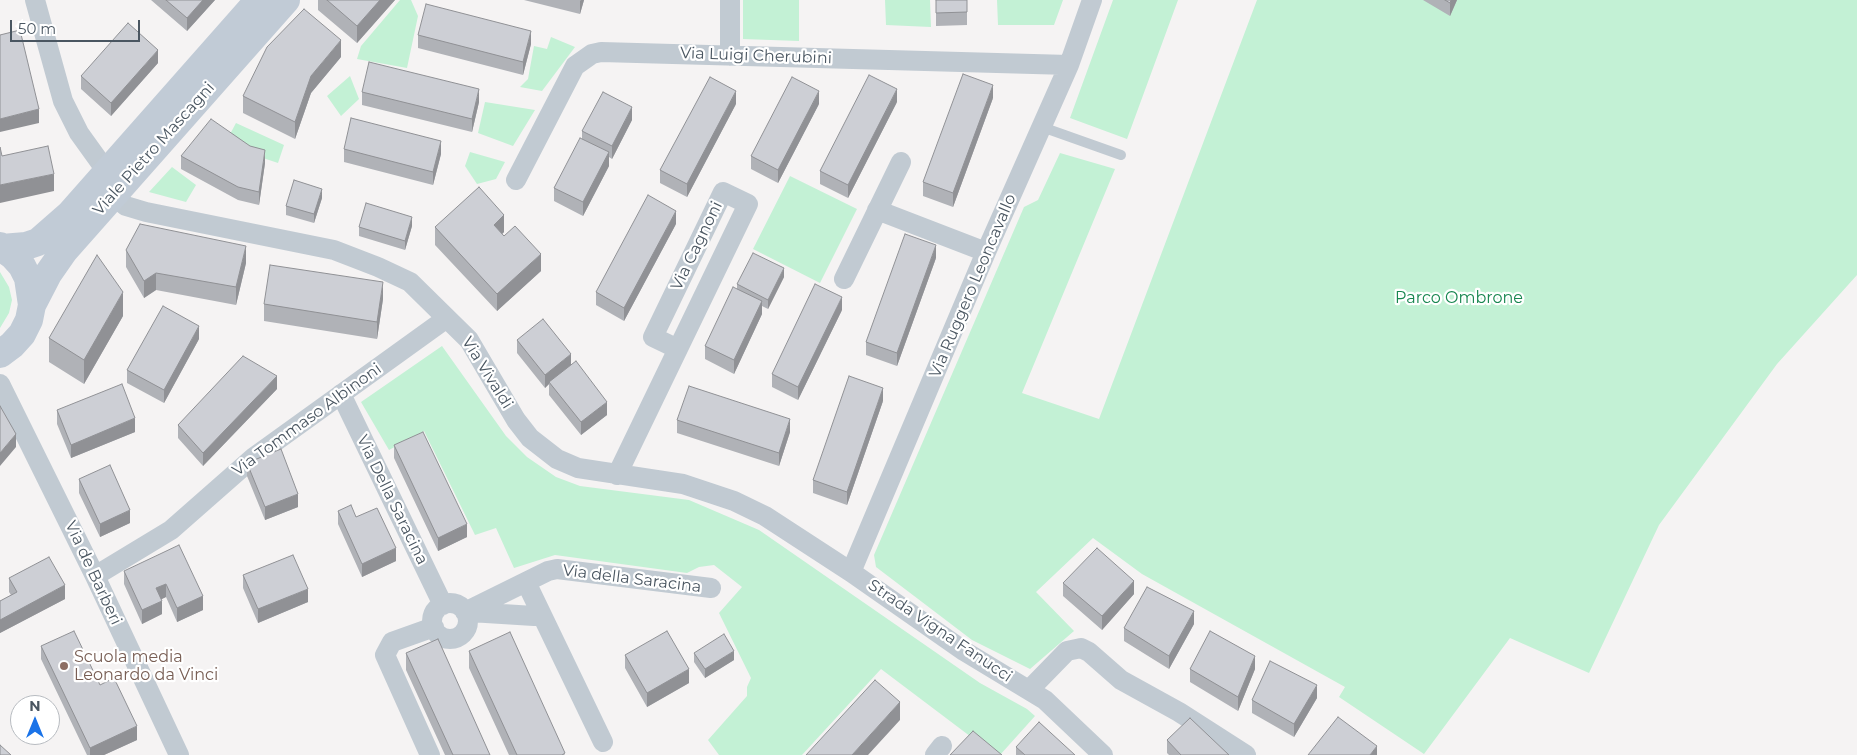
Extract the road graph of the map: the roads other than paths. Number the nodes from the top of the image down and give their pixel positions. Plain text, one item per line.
1 (35, 0) edge
2 (259, 0) edge
3 (286, 0) edge
4 (730, 0) edge
5 (1092, 0) edge
6 (730, 56) junction
7 (1069, 65) junction
8 (1042, 127) junction
9 (1121, 155) dead end
10 (901, 162) dead end
11 (516, 180) dead end
12 (110, 184) junction
13 (877, 210) junction
14 (1, 247) edge
15 (986, 252) junction
16 (844, 279) dead end
17 (32, 305) junction
18 (447, 318) junction
19 (678, 349) junction
20 (0, 354) edge
21 (2, 388) edge
22 (341, 394) junction
23 (617, 475) junction
24 (851, 572) junction
25 (96, 576) junction
26 (526, 582) junction
27 (711, 588) dead end
28 (443, 605) junction
29 (465, 612) junction
30 (540, 614) junction
31 (434, 627) junction
32 (1029, 690) junction
33 (603, 742) dead end
34 (179, 755) edge
35 (430, 755) edge
36 (1103, 755) edge
37 (1246, 755) edge

1 - 12 street
2 - 12 main road, Viale Pietro Mascagni
3 - 12 main road, Viale Pietro Mascagni
4 - 6 street
5 - 7 street, Via Ruggero Leoncavallo
6 - 7 street, Via Luigi Cherubini
6 - 11 street, Via Luigi Cherubini
7 - 8 street, Via Ruggero Leoncavallo
8 - 9 lane
8 - 15 street, Via Ruggero Leoncavallo
10 - 13 street
12 - 14 main road, Viale Pietro Mascagni
12 - 17 main road, Viale Pietro Mascagni
12 - 18 street, Via Vivaldi
13 - 15 street
13 - 16 street
14 - 17 main road
15 - 24 street, Via Ruggero Leoncavallo
17 - 20 main road, Viale Pietro Mascagni
18 - 22 street, Via Tommaso Albinoni
18 - 23 street, Via Vivaldi
19 - 19 street, Via Cagnoni
19 - 23 street, Via Cagnoni
21 - 25 street, Via de Barberi
22 - 25 street, Via Tommaso Albinoni
22 - 28 street, Via Della Saracina
23 - 24 street, Via Vivaldi
24 - 32 street, Strada Vigna Fanucci
25 - 34 street, Via de Barberi
26 - 27 street, Via della Saracina
26 - 29 street, Via della Saracina
26 - 30 street
28 - 29 street
28 - 31 street
29 - 30 street
29 - 31 street
30 - 33 street
31 - 35 street
32 - 36 street, Strada Vigna Fanucci
32 - 37 street, Strada Vigna Fanucci

